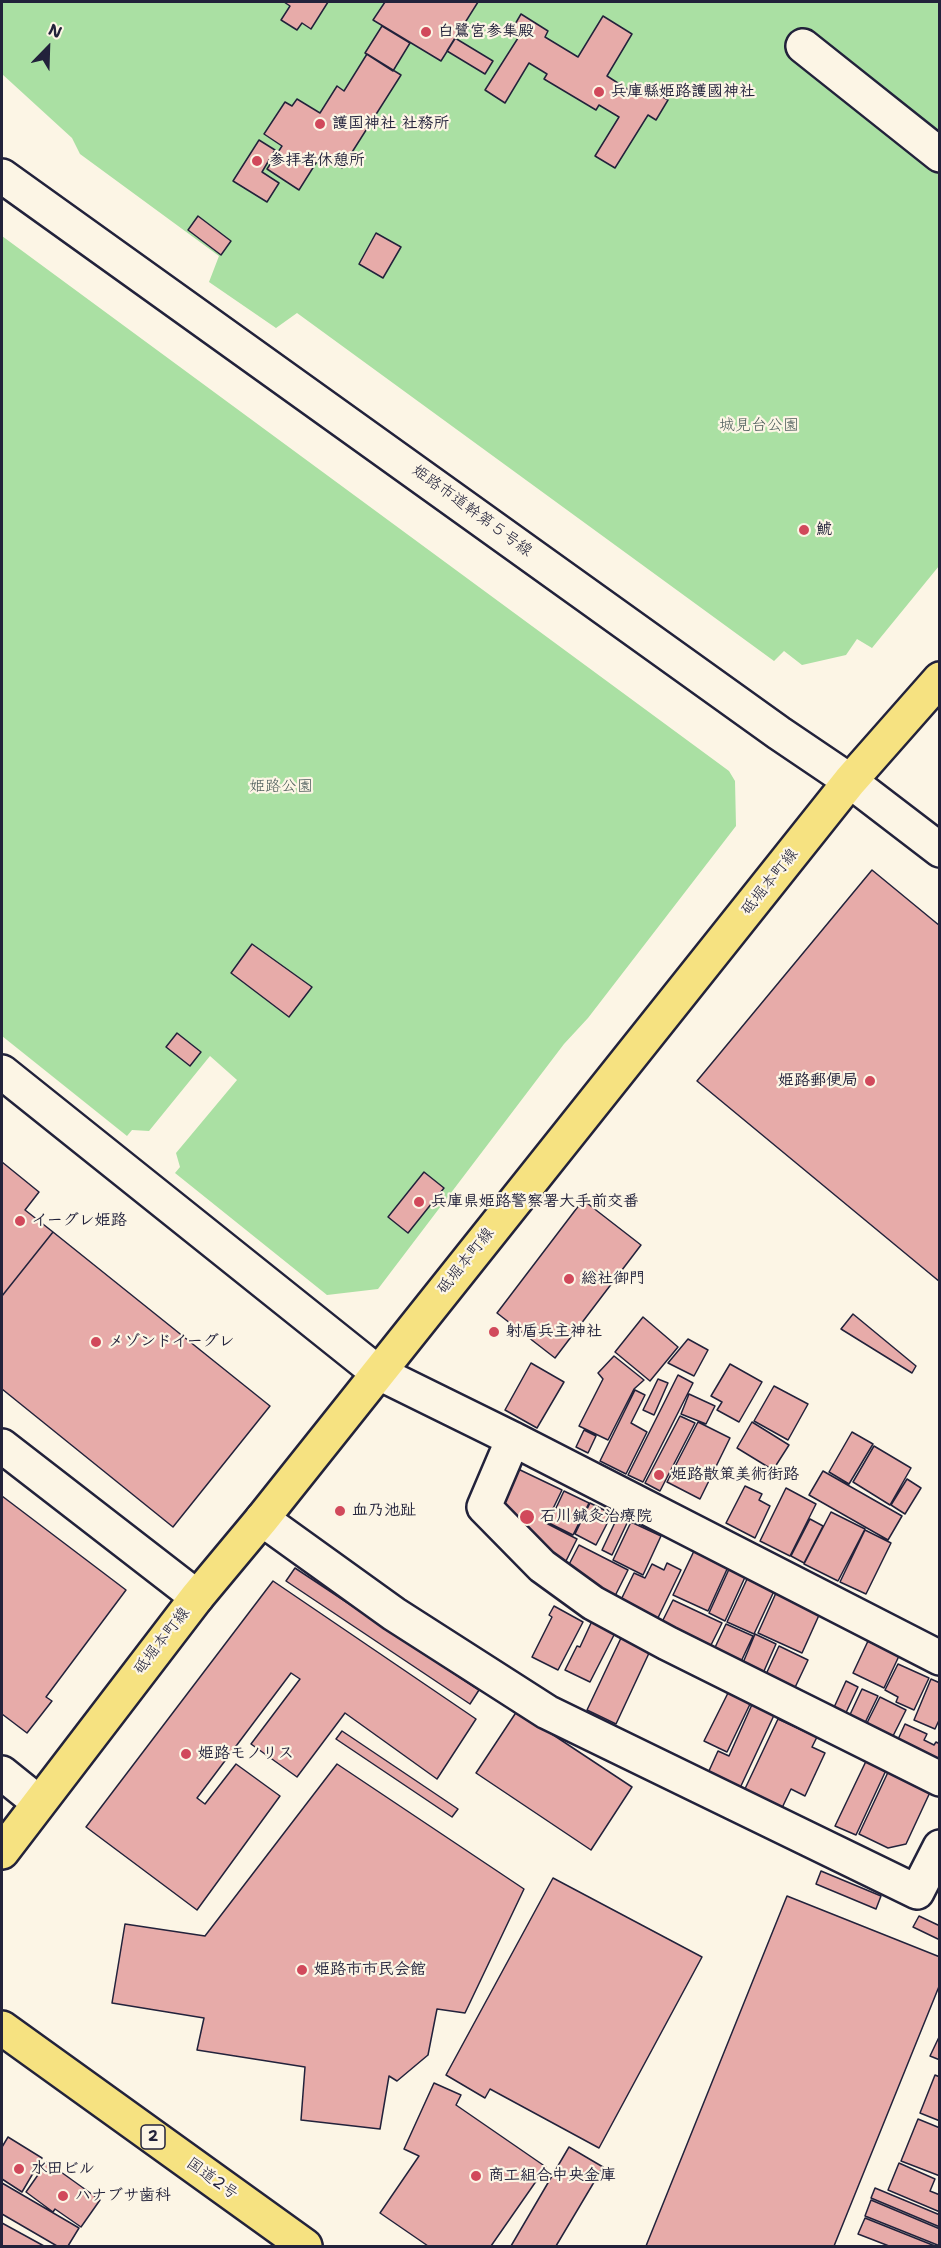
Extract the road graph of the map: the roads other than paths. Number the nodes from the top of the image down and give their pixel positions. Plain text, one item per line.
1 (803, 46) dead end
2 (939, 155) edge
3 (2, 176) edge
4 (939, 679) edge
5 (850, 781) junction
6 (939, 850) edge
7 (2, 1072) edge
8 (377, 1372) junction
9 (513, 1439) junction
10 (2, 1446) edge
11 (262, 1519) junction
12 (196, 1597) junction
13 (939, 1658) edge
14 (2, 1773) edge
15 (939, 1779) edge
16 (38, 1802) junction
17 (939, 1847) edge
18 (2, 1852) edge
19 (2, 2028) edge
20 (305, 2247) edge

1 - 2 street
3 - 5 street, 姫路市道幹第５号線
4 - 5 main road, 砥堀本町線
5 - 6 street, 姫路市道幹第５号線
5 - 8 main road, 砥堀本町線
7 - 8 street
8 - 9 street
8 - 11 main road, 砥堀本町線
9 - 13 street
9 - 15 street
10 - 12 street
11 - 12 main road, 砥堀本町線
11 - 17 street
12 - 16 main road, 砥堀本町線
14 - 16 street
16 - 18 main road, 砥堀本町線
19 - 20 main road, 国道2号 / 2

